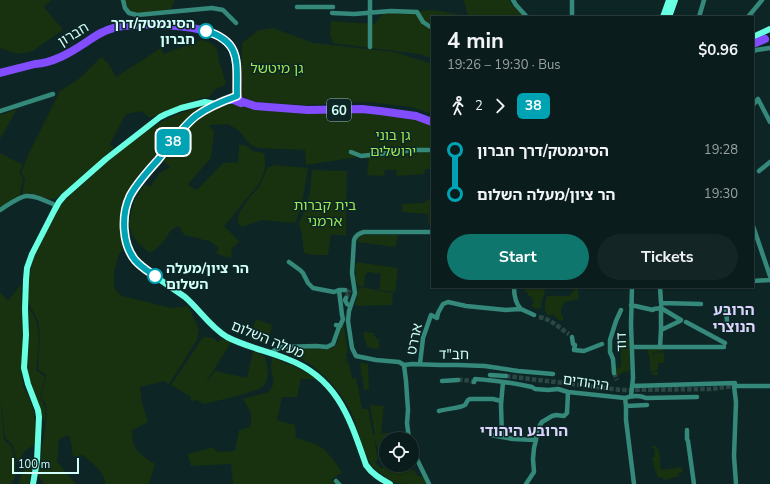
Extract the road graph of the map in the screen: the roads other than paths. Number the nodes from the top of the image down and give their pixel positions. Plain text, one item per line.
1 (123, 0) edge
2 (370, 0) edge
3 (513, 0) edge
4 (572, 0) edge
5 (669, 0) edge
6 (675, 0) edge
7 (704, 0) edge
8 (762, 0) edge
9 (297, 7) dead end
10 (333, 7) dead end
11 (332, 13) dead end
12 (370, 13) junction
13 (526, 16) edge
14 (572, 16) edge
15 (663, 16) edge
16 (669, 16) edge
17 (699, 16) edge
18 (749, 16) edge
19 (236, 23) dead end
20 (431, 27) edge
21 (770, 29) edge
22 (754, 37) edge
23 (765, 39) dead end
24 (754, 44) edge
25 (370, 47) dead end
26 (770, 48) edge
27 (754, 51) edge
28 (40, 64) junction
29 (0, 74) edge
30 (0, 77) edge
31 (53, 94) dead end
32 (237, 96) junction
33 (227, 100) junction
34 (216, 104) junction
35 (246, 104) junction
36 (754, 104) edge
37 (0, 112) edge
38 (769, 118) edge
39 (431, 122) edge
40 (431, 150) edge
41 (351, 152) dead end
42 (770, 162) edge
43 (759, 171) dead end
44 (57, 206) junction
45 (0, 210) edge
46 (754, 229) edge
47 (430, 232) dead end
48 (289, 262) dead end
49 (770, 276) edge
50 (770, 280) edge
51 (754, 281) edge
52 (514, 288) edge
53 (632, 288) edge
54 (660, 288) edge
55 (338, 290) junction
56 (344, 290) dead end
57 (346, 298) tunnel mouth
58 (701, 304) dead end
59 (632, 305) junction
60 (661, 305) junction
61 (350, 306) junction
62 (521, 309) junction
63 (726, 309) dead end
64 (621, 310) dead end
65 (534, 315) tunnel mouth
66 (727, 321) dead end
67 (686, 322) dead end
68 (661, 330) junction
69 (572, 338) tunnel mouth
70 (602, 344) dead end
71 (632, 347) junction
72 (660, 347) junction
73 (271, 353) junction
74 (420, 364) junction
75 (404, 365) junction
76 (614, 373) tunnel mouth
77 (553, 374) dead end
78 (490, 375) dead end
79 (506, 376) tunnel mouth
80 (458, 380) tunnel mouth
81 (442, 381) dead end
82 (474, 382) tunnel mouth
83 (503, 382) junction
84 (735, 385) junction
85 (632, 386) junction
86 (770, 386) edge
87 (568, 392) junction
88 (631, 396) junction
89 (625, 398) junction
90 (697, 398) dead end
91 (501, 401) junction
92 (647, 405) dead end
93 (626, 406) junction
94 (439, 411) dead end
95 (687, 430) dead end
96 (408, 432) edge
97 (492, 435) dead end
98 (502, 437) junction
99 (536, 440) junction
100 (419, 463) edge
101 (33, 484) edge
102 (390, 484) edge
103 (429, 484) edge
104 (526, 484) edge
105 (634, 484) edge
106 (694, 484) edge
107 (736, 484) edge

1 - 19 street
2 - 12 street
3 - 13 street
4 - 14 street
5 - 15 street
6 - 16 street
7 - 17 street
8 - 18 street
9 - 10 street
11 - 12 street
12 - 20 street
12 - 25 street
21 - 22 street
23 - 24 highway
26 - 27 street
28 - 29 highway, חברון
28 - 30 highway, חברון
28 - 32 highway, חברון
31 - 37 street
32 - 33 street
32 - 35 highway
33 - 34 street
33 - 35 highway
34 - 44 street
34 - 73 street, מעלה השלום
35 - 39 highway, 60
36 - 38 street
40 - 41 street
42 - 43 street
44 - 45 street
44 - 101 street
46 - 49 street
47 - 61 street
48 - 55 street
50 - 51 street
52 - 62 street
53 - 59 street, דוד
54 - 60 street
55 - 56 street
55 - 73 street
57 - 61 street
58 - 60 street
59 - 60 street
59 - 71 street, דוד
60 - 68 street
60 - 68 street
61 - 75 street, חב"ד
62 - 65 street, אררט
62 - 74 street, אררט
63 - 66 street
64 - 76 street
67 - 72 street
68 - 72 street
69 - 70 street
71 - 72 street
71 - 85 street, דוד
73 - 102 street, מעלה השלום
74 - 75 street, חב"ד
74 - 77 street, חב"ד
75 - 96 street
78 - 79 street
80 - 81 street
82 - 83 street, היהודים
83 - 87 street, היהודים
83 - 91 street
84 - 85 street
84 - 86 street
84 - 107 street
85 - 88 street, דוד
87 - 89 street, היהודים
87 - 99 street
88 - 89 street, היהודים
88 - 90 street, היהודים
89 - 93 street
91 - 94 street
91 - 98 street
92 - 93 street
93 - 105 street
95 - 106 street
97 - 98 street
98 - 99 street
99 - 104 street
100 - 103 street

